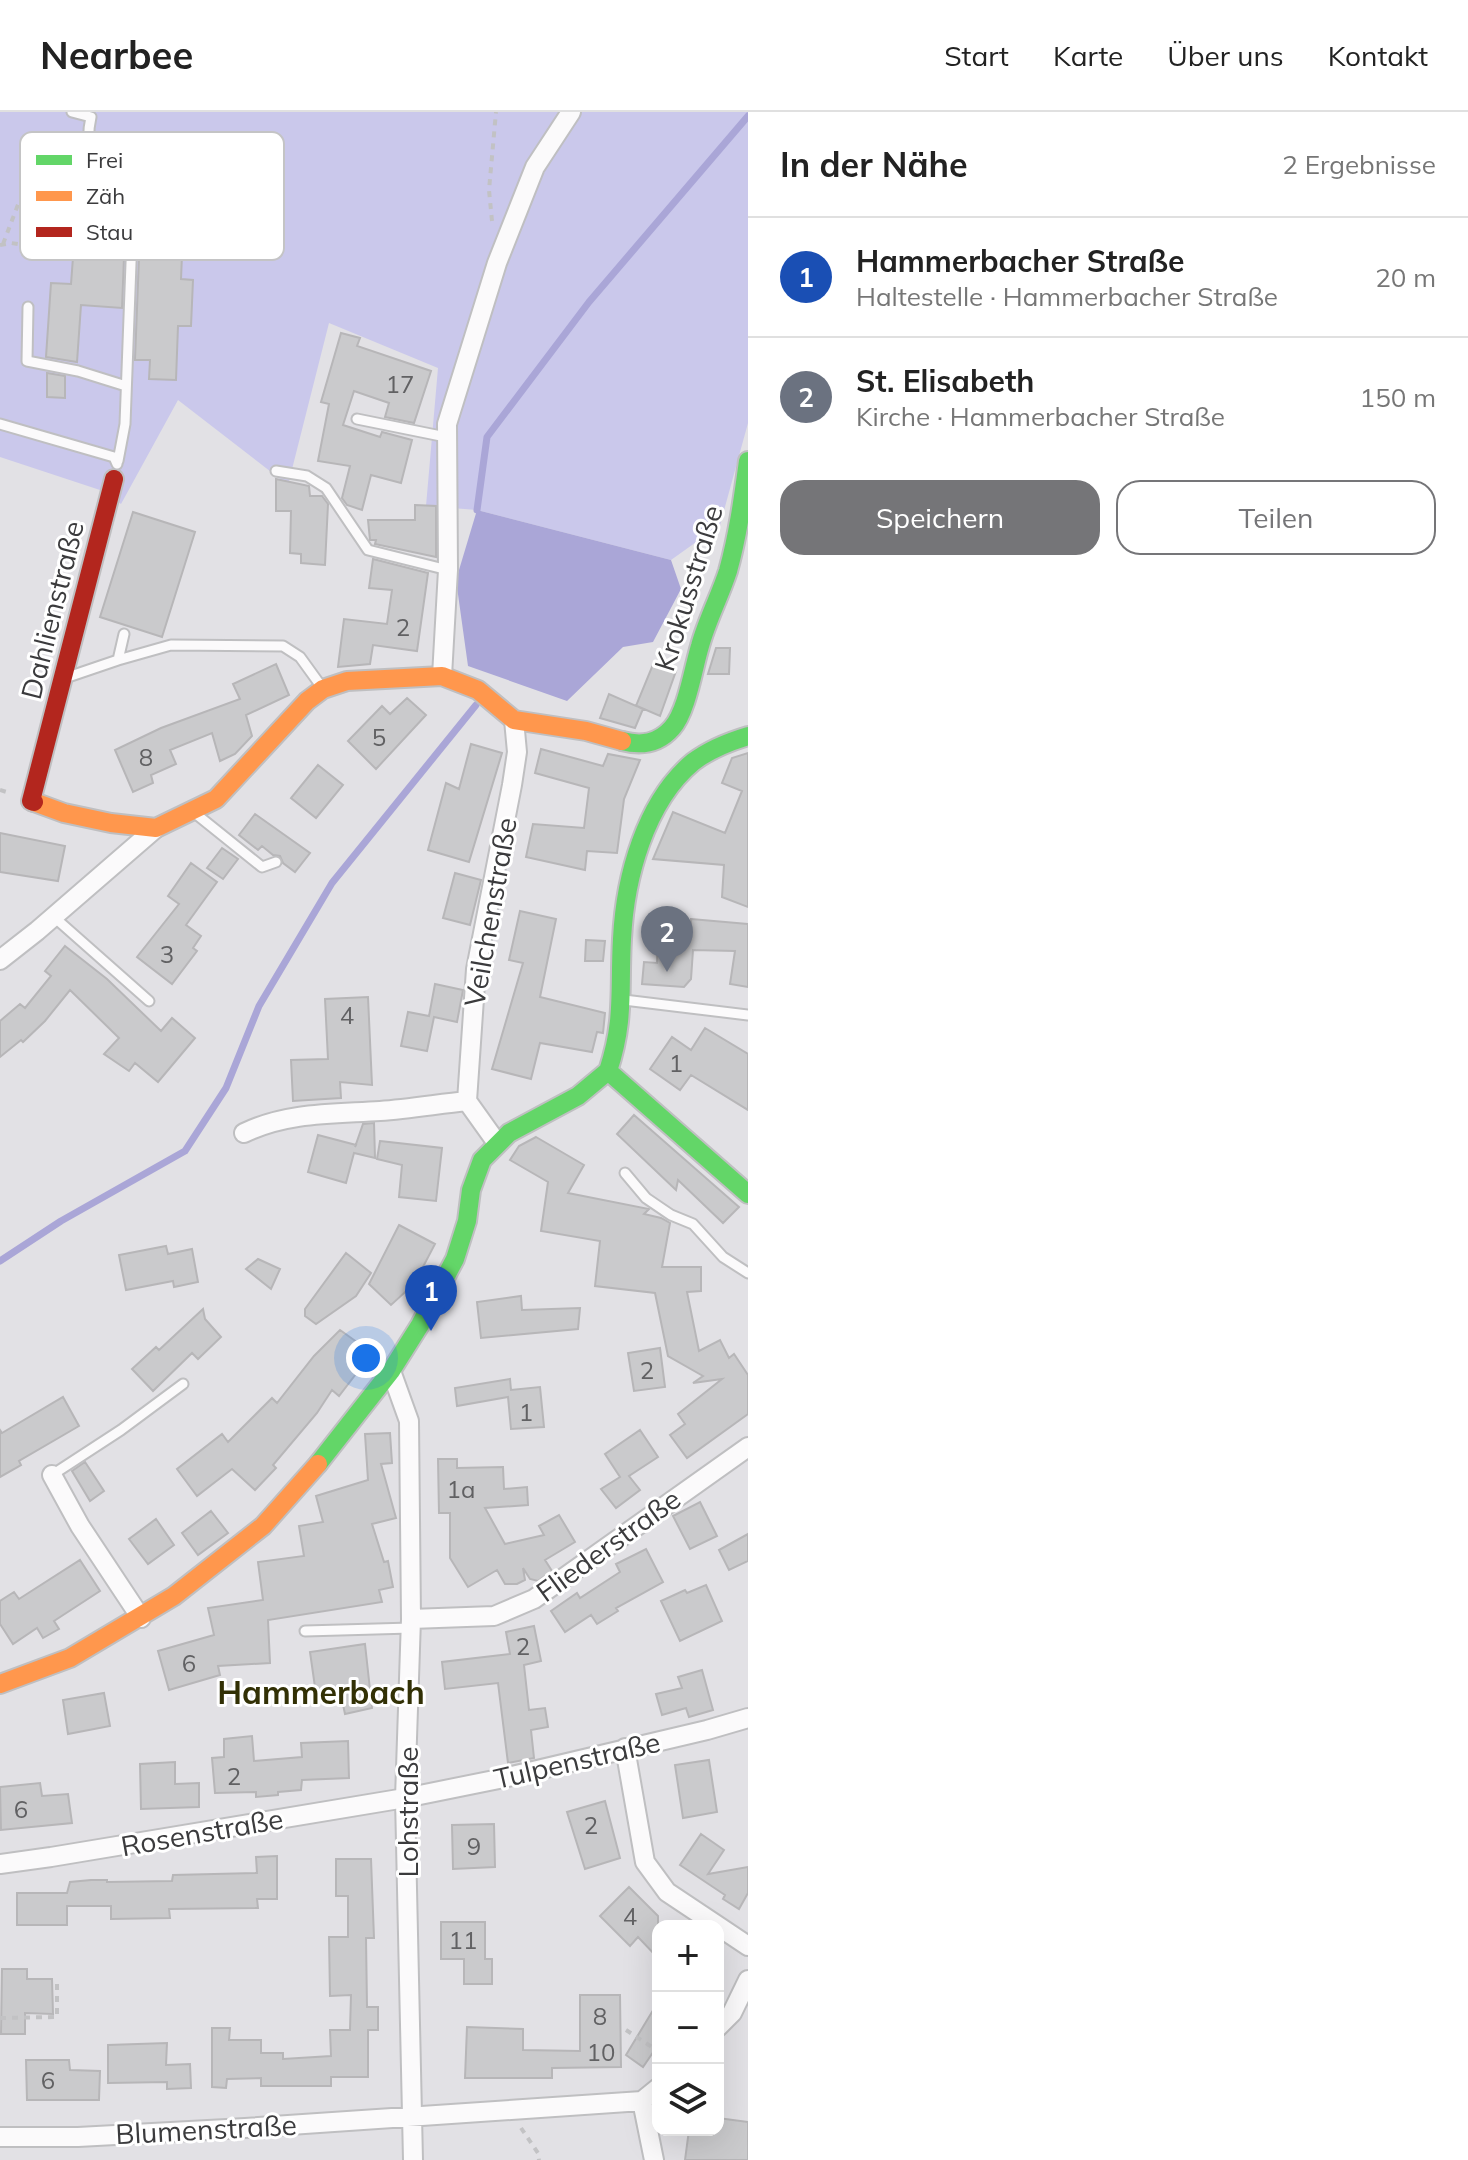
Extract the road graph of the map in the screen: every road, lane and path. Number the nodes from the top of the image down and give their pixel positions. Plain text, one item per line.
1 (72, 112) edge
2 (496, 112) edge
3 (571, 112) edge
4 (88, 132) edge
5 (20, 201) edge
6 (2, 244) edge
7 (131, 260) edge
8 (497, 263) junction
9 (28, 307) dead end
10 (126, 386) junction
11 (357, 419) dead end
12 (0, 424) edge
13 (446, 437) junction
14 (748, 461) edge
15 (116, 470) junction
16 (276, 471) dead end
17 (448, 570) junction
18 (124, 634) dead end
19 (118, 660) junction
20 (442, 676) junction
21 (63, 679) junction
22 (323, 689) junction
23 (514, 720) junction
24 (748, 736) edge
25 (194, 812) junction
26 (156, 828) junction
27 (276, 862) dead end
28 (54, 917) junction
29 (0, 960) edge
30 (620, 1000) junction
31 (149, 1001) dead end
32 (748, 1015) edge
33 (608, 1071) junction
34 (467, 1101) junction
35 (244, 1133) dead end
36 (497, 1143) junction
37 (625, 1173) dead end
38 (748, 1194) edge
39 (748, 1273) edge
40 (391, 1371) junction
41 (183, 1384) dead end
42 (748, 1447) edge
43 (52, 1475) joint
44 (141, 1618) junction
45 (411, 1624) junction
46 (305, 1631) dead end
47 (0, 1684) edge
48 (748, 1718) edge
49 (625, 1748) junction
50 (405, 1798) junction
51 (0, 1864) edge
52 (709, 1920) edge
53 (724, 1930) edge
54 (748, 1946) edge
55 (748, 1980) edge
56 (57, 1983) dead end
57 (0, 2018) edge
58 (724, 2021) edge
59 (626, 2030) dead end
60 (652, 2047) edge
61 (652, 2093) edge
62 (642, 2101) junction
63 (507, 2110) junction
64 (413, 2117) junction
65 (0, 2137) edge
66 (413, 2160) edge
67 (539, 2160) edge
68 (654, 2160) edge

1 - 4 lane
2 - 8 path
3 - 8 street
5 - 6 path
7 - 10 lane
8 - 13 street
9 - 10 lane
10 - 15 lane
11 - 13 lane
12 - 15 lane
13 - 17 street
14 - 23 street, Krokusstraße
15 - 21 street, Dahlienstraße
16 - 17 lane
17 - 20 street
18 - 19 lane
19 - 21 lane
19 - 22 lane
20 - 22 street
20 - 23 street
21 - 26 street, Dahlienstraße
22 - 25 street
23 - 34 street, Veilchenstraße
24 - 30 street
25 - 26 street
25 - 27 lane
26 - 28 street
28 - 29 street
28 - 31 lane
30 - 32 lane
30 - 33 street
33 - 36 street
33 - 38 street
34 - 35 street
34 - 36 street
36 - 40 street
37 - 39 lane
40 - 44 street
40 - 45 street, Lohstraße
41 - 43 lane
42 - 45 street, Fliederstraße
43 - 44 street
44 - 47 street
45 - 46 lane
45 - 50 street, Lohstraße
48 - 49 street, Tulpenstraße
49 - 50 street, Tulpenstraße
49 - 52 street
50 - 51 street, Rosenstraße
50 - 64 street, Lohstraße
53 - 54 street
55 - 58 street
56 - 57 path
59 - 60 path
61 - 62 street
62 - 63 street, Blumenstraße
62 - 68 street
63 - 64 street, Blumenstraße
63 - 67 path
64 - 65 street, Blumenstraße
64 - 66 street, Lohstraße

